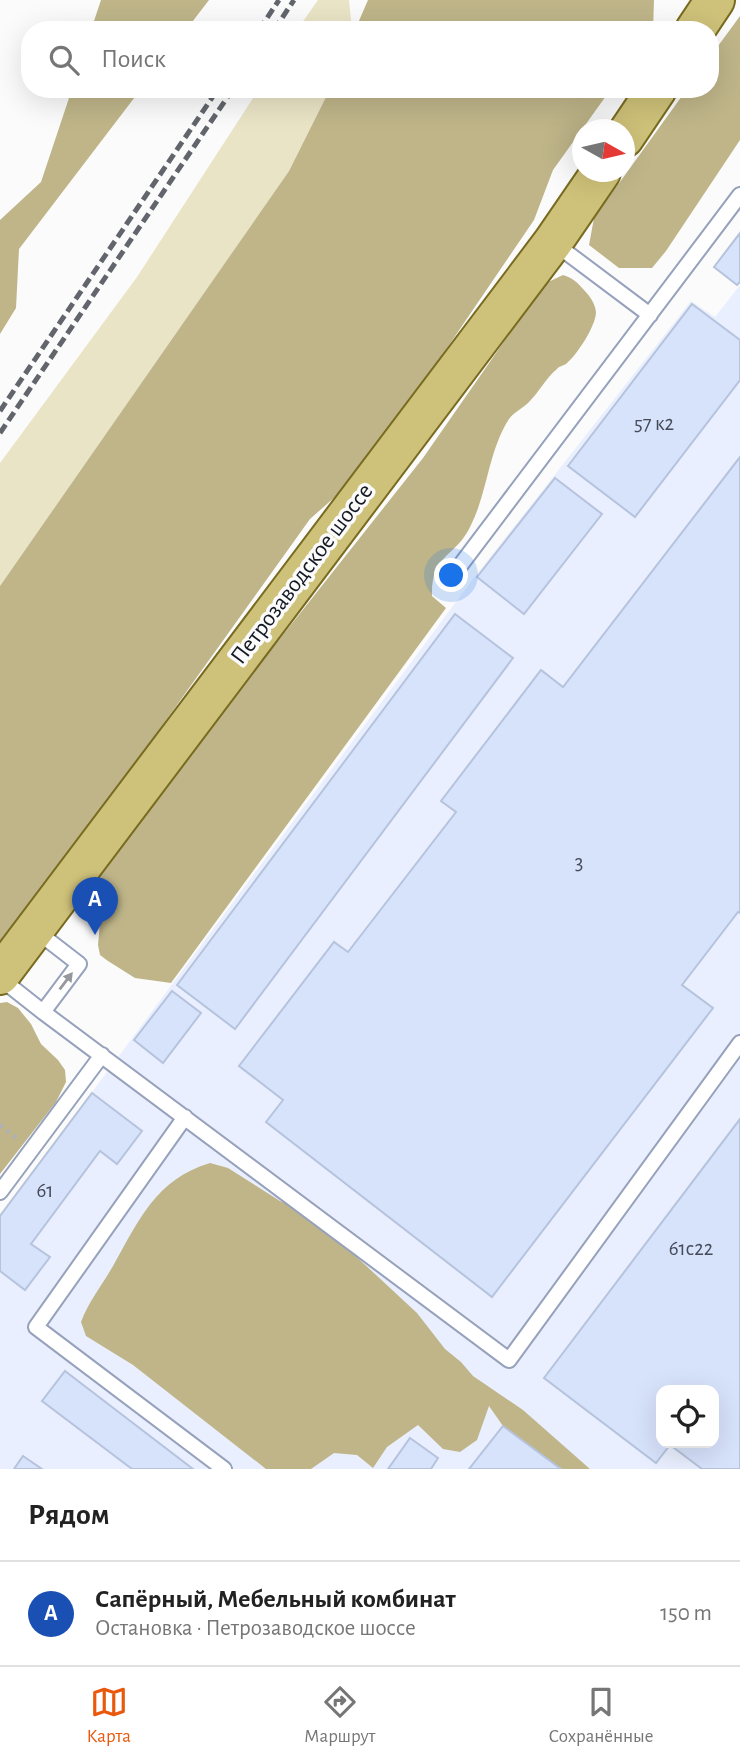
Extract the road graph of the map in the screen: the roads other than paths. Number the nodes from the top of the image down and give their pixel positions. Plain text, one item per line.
1 (715, 0) edge
2 (701, 21) edge
3 (651, 98) edge
4 (635, 123) edge
5 (594, 182) edge
6 (740, 195) edge
7 (553, 242) junction
8 (650, 315) junction
9 (450, 579) dead end
10 (33, 929) junction
11 (0, 977) edge
12 (43, 1012) junction
13 (740, 1043) edge
14 (102, 1055) junction
15 (185, 1116) junction
16 (0, 1192) edge
17 (224, 1469) edge

1 - 2 main road
3 - 4 main road
5 - 7 main road, Петрозаводское шоссе
6 - 8 lane
7 - 8 lane
7 - 10 main road, Петрозаводское шоссе
8 - 9 lane
10 - 11 main road, Петрозаводское шоссе
12 -> 10 lane
11 - 12 lane
12 - 14 lane
13 - 15 lane
14 - 15 lane
14 - 16 lane
15 - 17 lane

